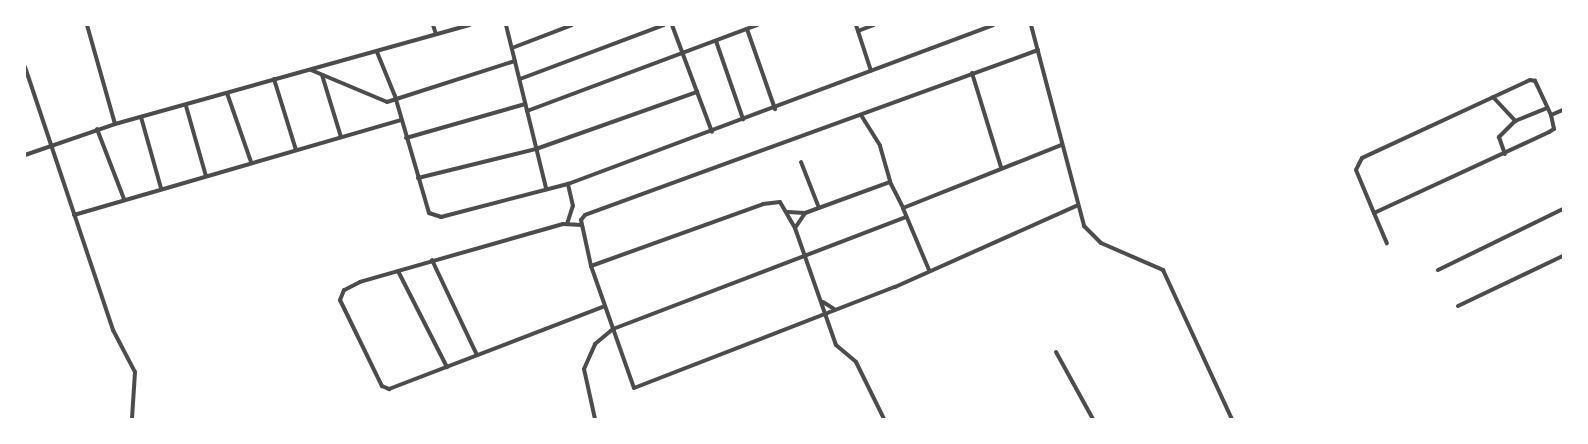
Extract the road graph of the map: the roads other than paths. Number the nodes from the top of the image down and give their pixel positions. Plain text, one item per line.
1 (87, 25) edge
2 (434, 25) edge
3 (469, 25) edge
4 (506, 25) edge
5 (572, 25) edge
6 (664, 25) edge
7 (672, 25) edge
8 (757, 25) edge
9 (856, 25) edge
10 (874, 25) edge
11 (993, 25) edge
12 (1031, 25) edge
13 (747, 29) junction
14 (858, 31) junction
15 (436, 34) junction
16 (716, 41) junction
17 (512, 48) junction
18 (1038, 50) junction
19 (377, 52) junction
20 (682, 53) junction
21 (514, 61) junction
22 (25, 67) edge
23 (311, 70) junction
24 (871, 71) junction
25 (972, 73) junction
26 (322, 75) junction
27 (274, 79) junction
28 (520, 79) junction
29 (697, 92) junction
30 (227, 93) junction
31 (395, 96) junction
32 (1493, 97) junction
33 (525, 104) junction
34 (186, 106) junction
35 (775, 108) junction
36 (1548, 108) junction
37 (1563, 110) edge
38 (526, 111) junction
39 (861, 115) junction
40 (1551, 115) junction
41 (140, 117) junction
42 (743, 119) junction
43 (401, 120) junction
44 (1515, 120) junction
45 (115, 124) junction
46 (97, 129) junction
47 (712, 132) junction
48 (341, 137) junction
49 (406, 138) junction
50 (1061, 145) junction
51 (49, 146) junction
52 (536, 148) junction
53 (296, 150) junction
54 (1506, 154) junction
55 (25, 155) edge
56 (251, 162) junction
57 (801, 162) dead end
58 (1001, 167) junction
59 (206, 176) junction
60 (418, 178) junction
61 (890, 182) junction
62 (568, 184) junction
63 (161, 188) junction
64 (546, 188) junction
65 (124, 199) junction
66 (1076, 206) junction
67 (819, 208) junction
68 (903, 208) junction
69 (1563, 210) edge
70 (788, 212) junction
71 (805, 213) junction
72 (1374, 213) junction
73 (74, 215) junction
74 (906, 217) junction
75 (567, 224) junction
76 (582, 225) junction
77 (795, 228) junction
78 (1387, 243) dead end
79 (804, 254) junction
80 (1563, 256) edge
81 (432, 260) junction
82 (591, 266) junction
83 (398, 270) junction
84 (928, 270) junction
85 (1438, 270) dead end
86 (823, 302) junction
87 (1458, 306) dead end
88 (603, 307) junction
89 (834, 309) junction
90 (823, 314) junction
91 (613, 329) junction
92 (1056, 352) dead end
93 (476, 355) junction
94 (447, 367) junction
95 (132, 419) edge
96 (595, 419) edge
97 (884, 419) edge
98 (1093, 419) edge
99 (1232, 419) edge

1 - 45 street
2 - 15 street
3 - 15 street
4 - 17 street
5 - 17 street
6 - 28 street
7 - 20 street
8 - 13 street
9 - 14 street
10 - 14 street
11 - 24 street
12 - 18 street
13 - 16 street
13 - 35 street
14 - 24 street
15 - 19 street
16 - 20 street
16 - 42 street
17 - 21 street
18 - 25 street
18 - 50 street
19 - 23 street
19 - 31 street
20 - 29 street
20 - 38 street
21 - 28 street
21 - 31 street
22 - 51 street
23 - 26 street
23 - 27 street
24 - 35 street
25 - 39 street
25 - 58 street
26 - 31 street
26 - 48 street
27 - 30 street
27 - 53 street
28 - 33 street
29 - 47 street
29 - 52 street
30 - 34 street
30 - 56 street
31 - 43 street
32 - 36 street
32 - 44 street
32 - 72 street
33 - 38 street
33 - 49 street
34 - 41 street
34 - 59 street
35 - 42 street
36 - 40 street
36 - 44 street
37 - 40 street
38 - 52 street
39 - 61 street
39 - 76 street
40 - 54 street
41 - 45 street
41 - 63 street
42 - 47 street
43 - 48 street
43 - 49 street
44 - 54 street
45 - 46 street
46 - 51 street
46 - 65 street
47 - 62 street
48 - 53 street
49 - 60 street
50 - 58 street
50 - 66 street
51 - 55 street
51 - 73 street
52 - 60 street
52 - 64 street
53 - 56 street
54 - 72 street
56 - 59 street
57 - 67 street
58 - 68 street
59 - 63 street
60 - 64 street
61 - 67 street
61 - 68 street
62 - 64 street
62 - 75 street
63 - 65 street
65 - 73 street
66 - 84 street
66 - 99 street
67 - 71 street
68 - 74 street
69 - 85 street
70 - 71 street
70 - 77 street
70 - 82 street
71 - 77 street
72 - 78 street
73 - 95 street
74 - 79 street
74 - 84 street
75 - 76 street
75 - 81 street
76 - 82 street
77 - 79 street
79 - 86 street
79 - 91 street
80 - 87 street
81 - 83 street
81 - 93 street
82 - 88 street
83 - 94 street
83 - 94 street
84 - 89 street
86 - 89 street
86 - 90 street
88 - 91 street
88 - 93 street
89 - 90 street
90 - 91 street
90 - 97 street
91 - 96 street
92 - 98 street
93 - 94 street

